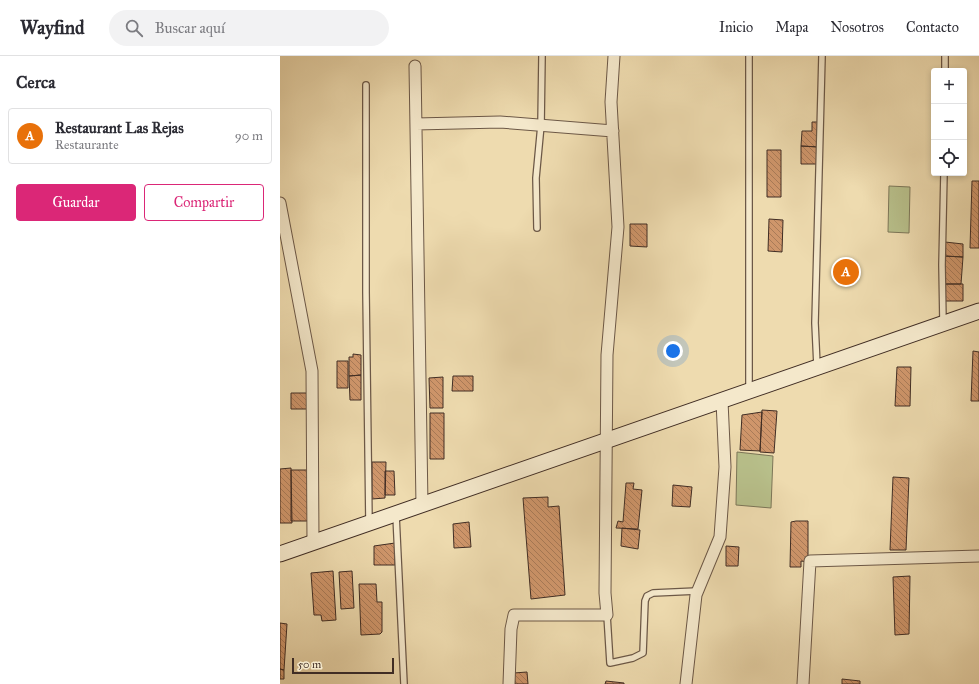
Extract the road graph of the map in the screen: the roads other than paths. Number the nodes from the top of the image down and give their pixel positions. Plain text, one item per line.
1 (542, 56) edge
2 (614, 56) edge
3 (749, 56) edge
4 (822, 56) edge
5 (946, 56) edge
6 (415, 66) dead end
7 (945, 68) edge
8 (366, 85) dead end
9 (416, 124) junction
10 (541, 125) junction
11 (612, 131) junction
12 (944, 176) edge
13 (280, 203) edge
14 (537, 228) dead end
15 (979, 311) edge
16 (943, 324) junction
17 (817, 368) junction
18 (749, 391) junction
19 (722, 401) junction
20 (607, 441) junction
21 (422, 504) junction
22 (396, 514) junction
23 (369, 523) junction
24 (313, 542) junction
25 (280, 554) edge
26 (979, 556) edge
27 (697, 591) junction
28 (607, 615) junction
29 (404, 684) edge
30 (509, 684) edge
31 (686, 684) edge
32 (803, 684) edge

1 - 10 lane
2 - 11 street
3 - 18 lane
4 - 17 lane
5 - 7 lane
6 - 9 street
8 - 23 lane
9 - 10 street
9 - 21 street
10 - 11 street
10 - 14 lane
11 - 20 street
12 - 16 lane
13 - 24 street
15 - 16 main road
16 - 17 main road
17 - 18 main road
18 - 19 main road
19 - 20 main road
19 - 27 street
20 - 21 main road
20 - 28 street
21 - 22 main road
22 - 23 main road
22 - 29 lane
23 - 24 main road
24 - 25 main road
26 - 32 street
27 - 28 lane
27 - 31 street
28 - 30 street

